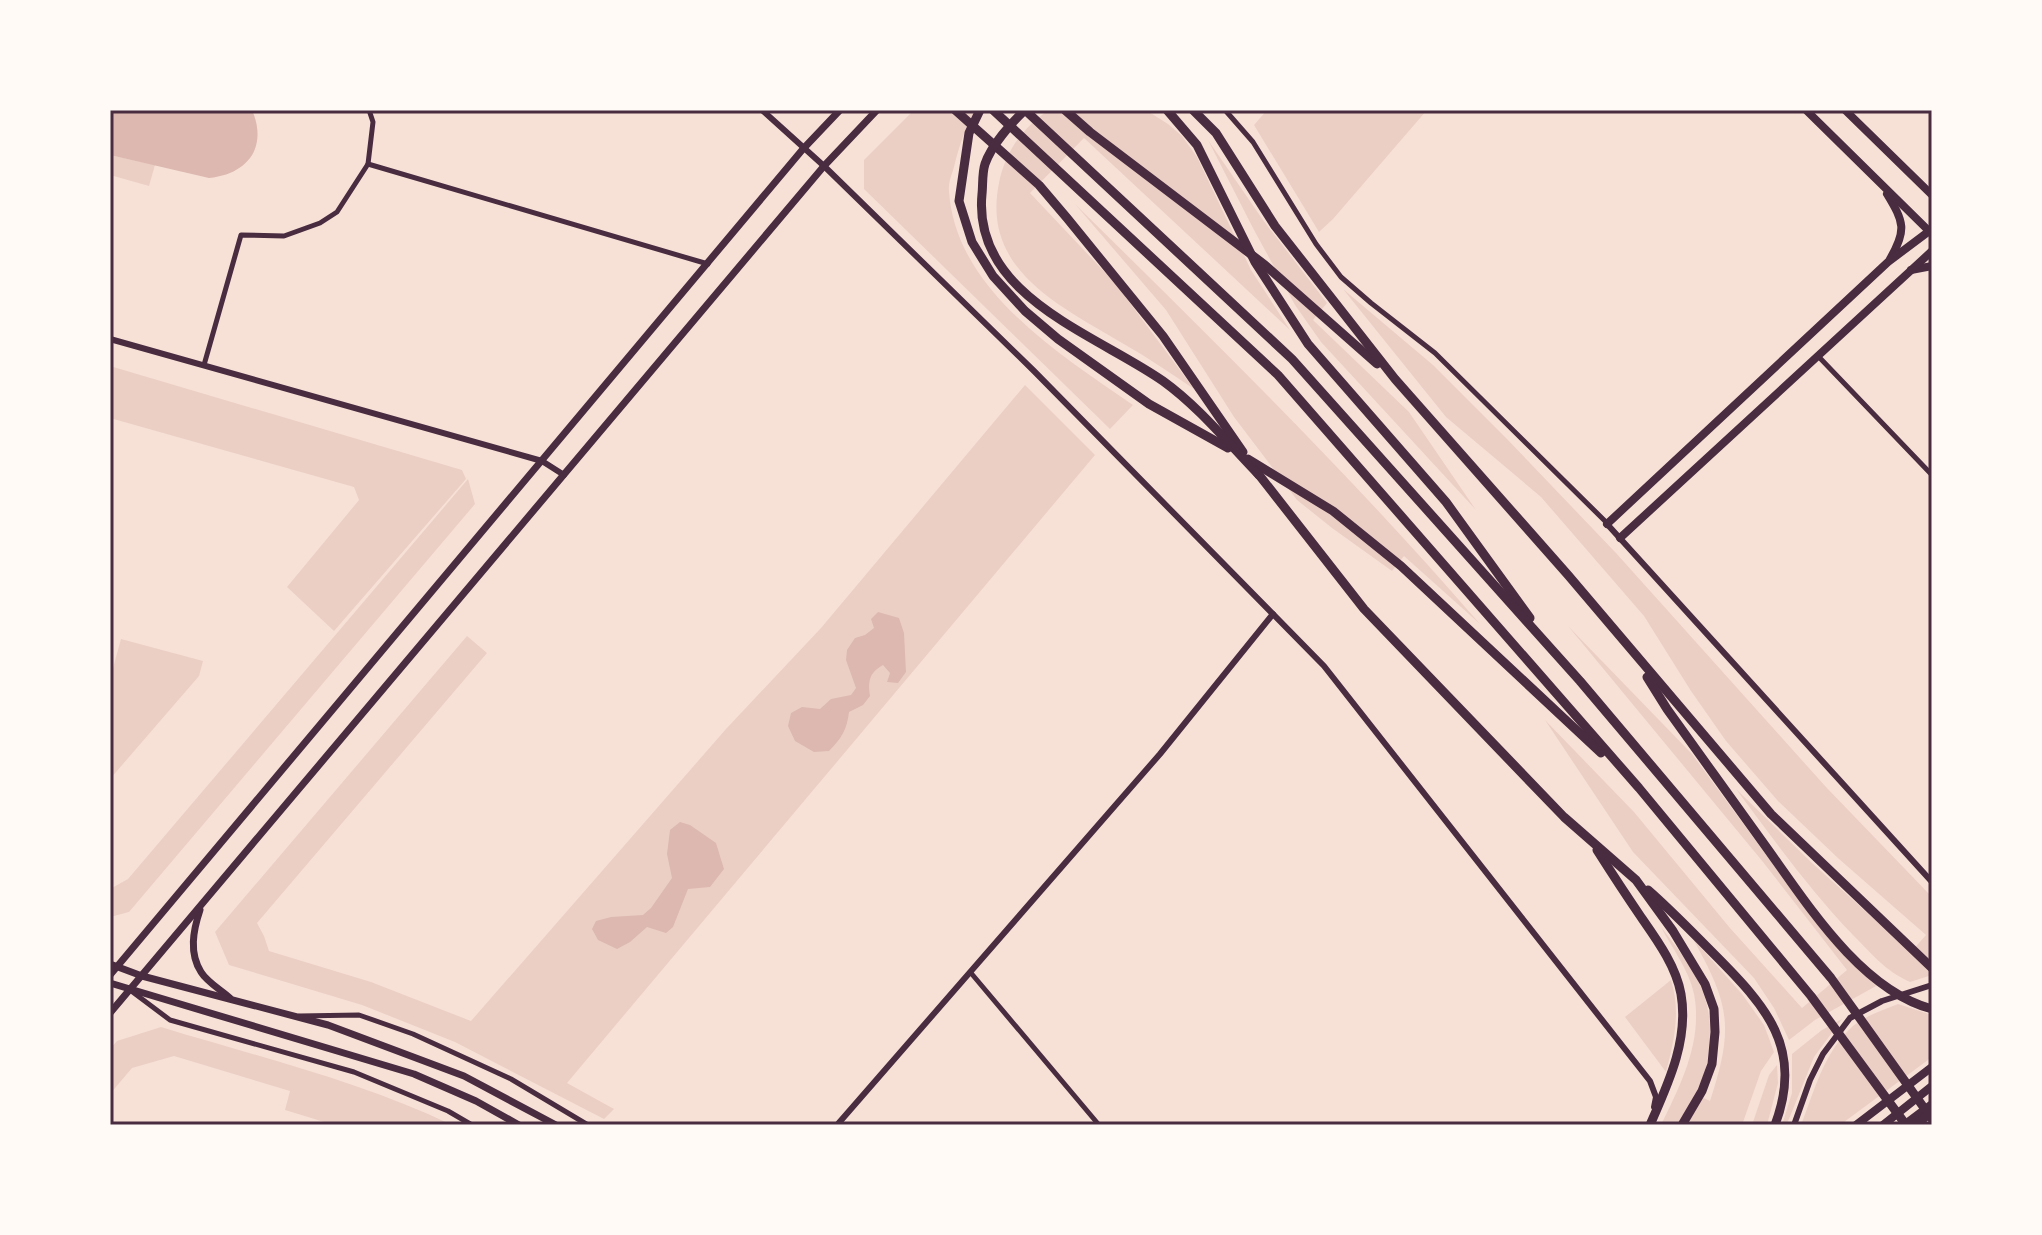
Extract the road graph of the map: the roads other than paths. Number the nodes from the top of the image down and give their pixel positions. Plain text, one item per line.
1 (369, 110) edge
2 (762, 110) edge
3 (840, 110) edge
4 (877, 110) edge
5 (955, 110) edge
6 (980, 110) edge
7 (993, 110) edge
8 (1025, 110) edge
9 (1065, 110) edge
10 (1167, 110) edge
11 (1193, 110) edge
12 (1225, 110) edge
13 (1806, 110) edge
14 (1845, 110) edge
15 (803, 149) junction
16 (368, 164) junction
17 (824, 166) junction
18 (1918, 181) junction
19 (1881, 183) junction
20 (1932, 184) edge
21 (1932, 195) edge
22 (1931, 231) edge
23 (1932, 251) edge
24 (1888, 262) junction
25 (708, 264) junction
26 (1932, 266) edge
27 (1911, 271) junction
28 (110, 339) edge
29 (1818, 356) junction
30 (204, 365) junction
31 (1395, 379) junction
32 (542, 461) junction
33 (564, 475) junction
34 (1259, 475) junction
35 (1932, 475) edge
36 (1607, 524) junction
37 (1620, 538) junction
38 (1273, 614) junction
39 (1635, 655) junction
40 (1563, 663) junction
41 (1639, 788) junction
42 (1588, 837) junction
43 (1636, 880) junction
44 (1932, 882) edge
45 (202, 905) junction
46 (112, 963) edge
47 (1932, 968) edge
48 (971, 973) junction
49 (110, 975) edge
50 (142, 976) junction
51 (110, 983) edge
52 (1932, 985) edge
53 (130, 990) junction
54 (232, 999) junction
55 (1932, 1009) edge
56 (110, 1013) edge
57 (293, 1016) junction
58 (1932, 1067) edge
59 (1932, 1086) edge
60 (1932, 1104) edge
61 (1932, 1111) edge
62 (1932, 1119) edge
63 (1651, 1122) edge
64 (472, 1125) edge
65 (519, 1125) edge
66 (556, 1125) edge
67 (588, 1125) edge
68 (837, 1125) edge
69 (1099, 1125) edge
70 (1682, 1125) edge
71 (1775, 1125) edge
72 (1794, 1125) edge
73 (1856, 1125) edge
74 (1883, 1125) edge
75 (1905, 1125) edge
76 (1916, 1125) edge

1 - 16 street
2 - 15 street
3 - 15 main road
4 - 17 main road
5 - 34 highway
6 - 41 highway
7 - 41 highway
8 - 34 highway
8 - 40 highway
9 - 31 highway
10 - 40 highway
11 - 31 highway
12 - 36 street
13 - 19 main road
14 - 18 main road
15 - 17 street
15 - 25 main road
16 - 25 street
16 - 30 street
17 - 33 main road
17 - 38 street
18 - 20 main road
18 - 21 main road
19 - 22 main road
19 - 24 main road
22 - 24 main road
23 - 27 main road
24 - 36 main road
25 - 32 main road
26 - 27 main road
27 - 29 main road
28 - 30 street
29 - 35 street
29 - 37 main road
30 - 32 street
31 - 39 highway
32 - 33 street
32 - 46 main road
33 - 45 main road
34 - 42 highway
36 - 37 street
37 - 44 street
38 - 48 street
38 - 63 street
39 - 47 highway
39 - 55 highway
40 - 62 highway
41 - 75 highway
42 - 43 highway
42 - 63 highway
43 - 70 highway
43 - 71 highway
45 - 50 main road
45 - 54 main road
46 - 49 main road
46 - 50 main road
48 - 68 street
48 - 69 street
50 - 53 main road
50 - 54 main road
51 - 53 main road
52 - 72 street
53 - 56 main road
53 - 64 street
53 - 65 main road
54 - 57 main road
57 - 66 main road
57 - 67 street
58 - 73 main road
59 - 74 main road
60 - 75 main road
61 - 76 highway

